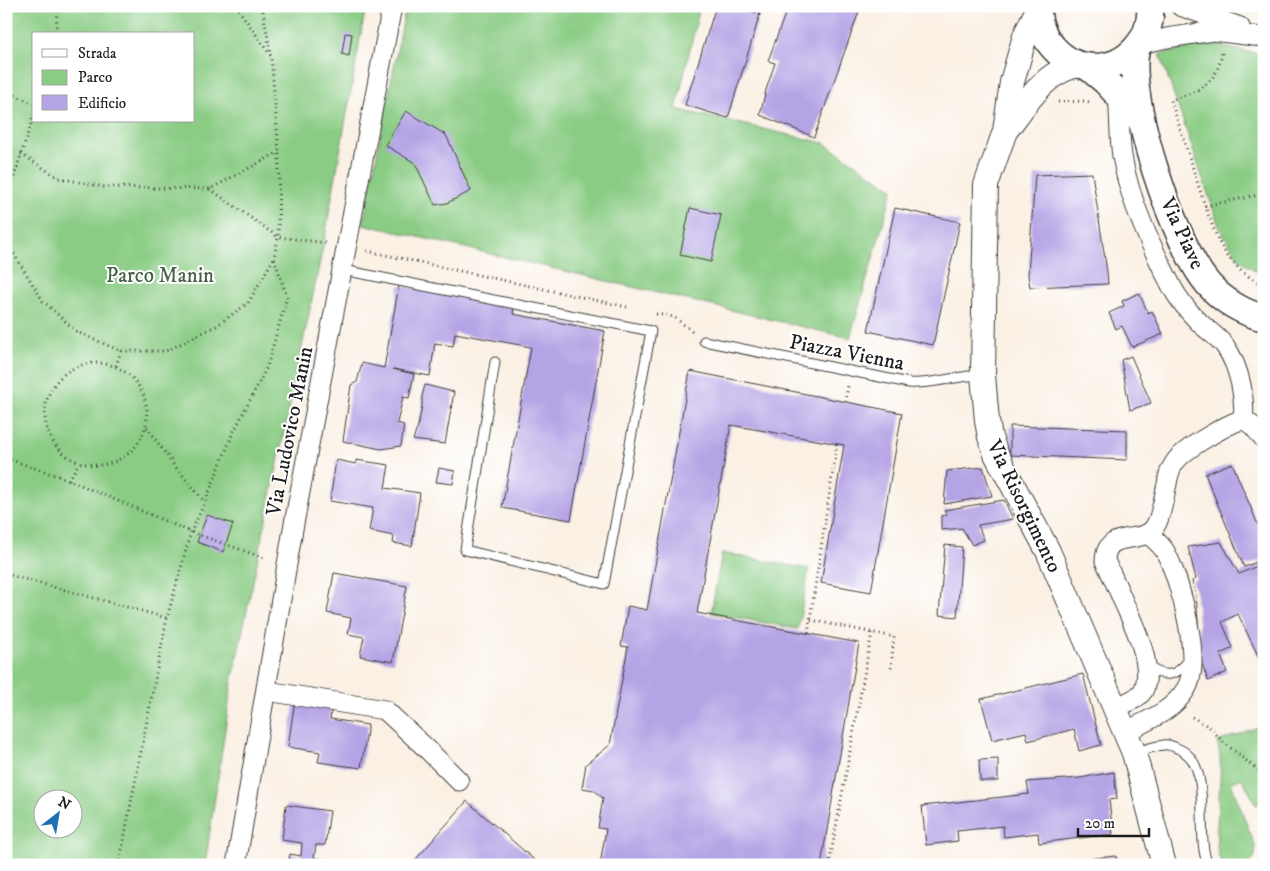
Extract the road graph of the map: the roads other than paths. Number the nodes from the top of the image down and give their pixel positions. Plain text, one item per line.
1 (392, 6) edge
2 (1150, 6) edge
3 (1180, 6) edge
4 (1038, 9) edge
5 (1216, 18) edge
6 (1263, 37) edge
7 (1138, 46) junction
8 (1085, 66) junction
9 (1118, 95) junction
10 (1140, 119) junction
11 (1005, 131) junction
12 (343, 270) junction
13 (1264, 318) edge
14 (704, 341) road end
15 (495, 362) dead end
16 (983, 375) junction
17 (1243, 418) junction
18 (1264, 438) edge
19 (1148, 534) junction
20 (1192, 656) junction
21 (1145, 665) junction
22 (267, 690) junction
23 (1114, 708) junction
24 (1125, 732) junction
25 (1134, 754) junction
26 (459, 781) dead end
27 (236, 865) edge
28 (1164, 865) edge
29 (1208, 865) edge

1 - 12 street, Via Ludovico Manin
2 - 7 main road, Via Piave
3 - 5 street
4 - 8 main road, Via Piave
4 - 11 street
5 - 6 street
5 - 7 street
7 - 8 main road
7 - 10 main road, Via Piave
8 - 9 main road, Via Piave
8 - 11 street
9 - 10 main road, Via Piave
9 - 17 street
10 - 13 main road, Via Piave
11 - 16 street, Via Risorgimento
12 - 15 lane
12 - 22 street, Via Ludovico Manin
14 - 16 lane, Piazza Vienna
16 - 23 street, Via Risorgimento
17 - 18 street
17 - 19 street
19 - 20 street
19 - 21 street
20 - 21 lane
20 - 24 street
21 - 23 street
22 - 26 street
22 - 27 street, Via Ludovico Manin
23 - 24 street, Via Risorgimento
24 - 25 street, Via Risorgimento
25 - 28 street, Via Risorgimento
25 - 29 lane

